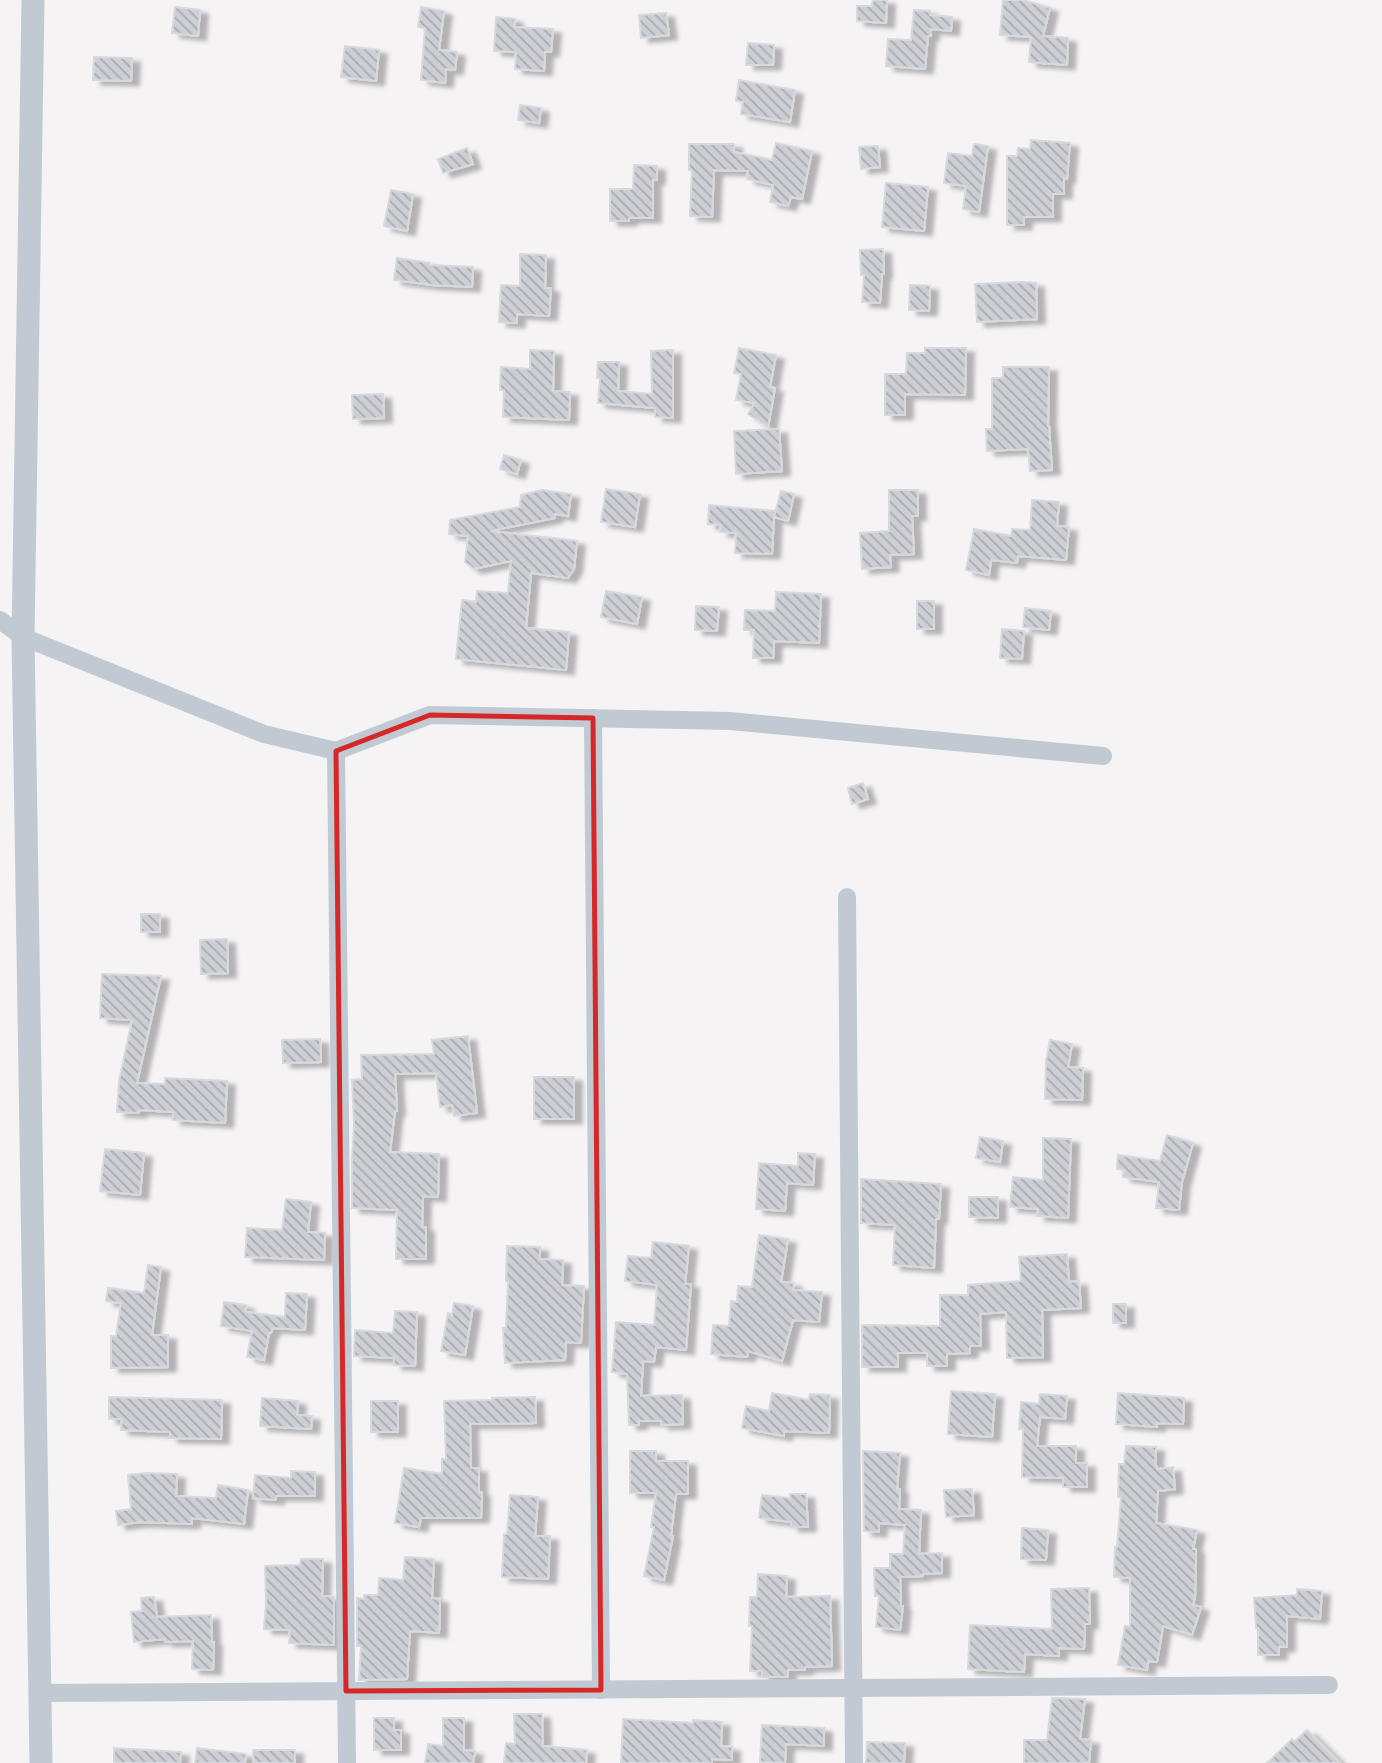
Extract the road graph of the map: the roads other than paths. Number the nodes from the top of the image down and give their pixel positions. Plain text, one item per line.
1 (33, 0) edge
2 (0, 620) edge
3 (23, 637) junction
4 (593, 718) junction
5 (337, 751) junction
6 (1103, 756) dead end
7 (847, 897) dead end
8 (1329, 1685) dead end
9 (852, 1688) junction
10 (601, 1690) junction
11 (346, 1691) junction
12 (39, 1693) junction
13 (41, 1763) edge
14 (347, 1763) edge
15 (854, 1763) edge

1 - 3 street
2 - 3 street
3 - 5 street
3 - 12 street
4 - 5 street
4 - 6 street
4 - 10 street
5 - 11 street
7 - 9 street
8 - 9 street
9 - 10 street
9 - 15 street
10 - 11 street
11 - 12 street
11 - 14 street
12 - 13 street

